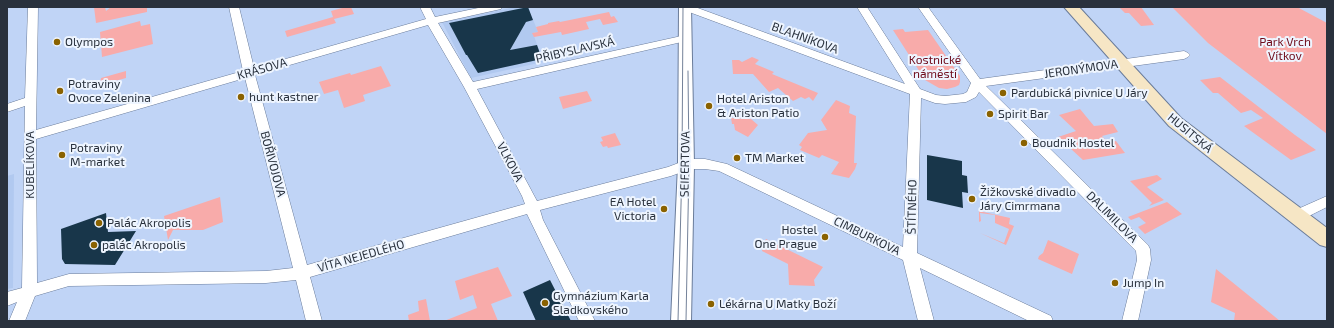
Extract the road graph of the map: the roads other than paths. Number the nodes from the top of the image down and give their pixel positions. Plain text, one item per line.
1 (33, 7) edge
2 (234, 7) edge
3 (425, 7) edge
4 (496, 7) edge
5 (685, 7) edge
6 (862, 7) edge
7 (923, 7) edge
8 (1071, 7) edge
9 (432, 21) junction
10 (686, 38) junction
11 (1184, 55) dead end
12 (1120, 63) junction
13 (249, 72) junction
14 (977, 83) junction
15 (470, 87) junction
16 (916, 92) junction
17 (31, 100) junction
18 (7, 108) edge
19 (30, 136) junction
20 (686, 165) junction
21 (1327, 201) edge
22 (532, 207) junction
23 (1296, 216) junction
24 (1327, 239) edge
25 (910, 258) junction
26 (301, 273) junction
27 (29, 292) junction
28 (7, 299) edge
29 (17, 321) edge
30 (314, 321) edge
31 (587, 321) edge
32 (681, 321) edge
33 (926, 321) edge
34 (1045, 321) edge
35 (1130, 321) edge

1 - 17 street, KUBELÍKOVA
2 - 13 street, BOŘIVOJOVA
3 - 9 street, VLKOVA
4 - 9 street, KRÁSOVA
5 - 10 street, SEIFERTOVA
5 - 16 street, BLAHNÍKOVA
6 - 16 street
7 - 14 street
8 - 12 main road, HUSITSKÁ
9 - 13 street, KRÁSOVA
9 - 15 street, VLKOVA
10 - 15 street, PŘIBYSLAVSKÁ
10 - 20 street, SEIFERTOVA
11 - 12 street, JERONÝMOVA
12 - 14 street, JERONÝMOVA
12 - 23 main road, HUSITSKÁ
13 - 19 street, KRÁSOVA
13 - 26 street, BOŘIVOJOVA
14 - 16 street
14 - 35 street, DALIMILOVA
15 - 22 street, VLKOVA
16 - 25 street, ŠTÍTNÉHO
17 - 18 street
17 - 19 street, KUBELÍKOVA
19 - 27 street, KUBELÍKOVA
20 - 22 street, VÍTA NEJEDLÉHO
20 - 25 street, CIMBURKOVA
20 - 32 street, SEIFERTOVA
21 - 23 street
22 - 26 street, VÍTA NEJEDLÉHO
22 - 31 street, VLKOVA
23 - 24 main road, HUSITSKÁ
25 - 33 street, ŠTÍTNÉHO
25 - 34 street, CIMBURKOVA
26 - 27 street, VÍTA NEJEDLÉHO
26 - 30 street, BOŘIVOJOVA
27 - 28 street, VÍTA NEJEDLÉHO
27 - 29 street, KUBELÍKOVA

